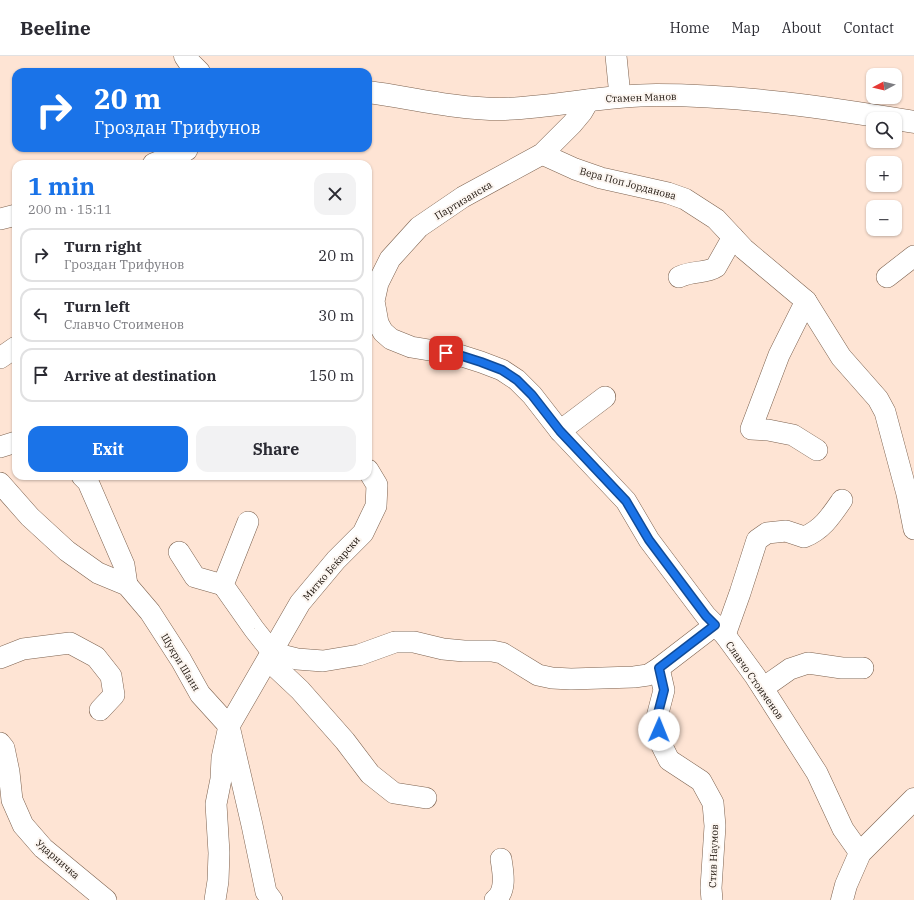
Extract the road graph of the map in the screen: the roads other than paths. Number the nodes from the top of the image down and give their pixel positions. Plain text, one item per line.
1 (185, 56) edge
2 (616, 56) edge
3 (195, 68) edge
4 (372, 93) edge
5 (620, 96) junction
6 (589, 100) junction
7 (914, 122) edge
8 (185, 154) edge
9 (542, 154) junction
10 (166, 160) edge
11 (12, 216) edge
12 (0, 219) edge
13 (733, 237) junction
14 (914, 256) edge
15 (679, 277) dead end
16 (887, 277) dead end
17 (806, 301) junction
18 (373, 326) edge
19 (12, 350) edge
20 (0, 358) edge
21 (605, 397) dead end
22 (560, 431) junction
23 (12, 443) edge
24 (0, 447) edge
25 (817, 450) dead end
26 (372, 477) edge
27 (86, 480) edge
28 (0, 483) edge
29 (842, 500) dead end
30 (248, 522) dead end
31 (914, 529) edge
32 (179, 552) dead end
33 (127, 585) junction
34 (223, 585) junction
35 (720, 630) junction
36 (271, 656) junction
37 (0, 658) edge
38 (659, 668) junction
39 (863, 668) dead end
40 (763, 688) junction
41 (100, 710) dead end
42 (229, 726) junction
43 (0, 743) edge
44 (426, 798) dead end
45 (914, 800) edge
46 (860, 853) junction
47 (501, 859) dead end
48 (106, 900) edge
49 (215, 900) edge
50 (272, 900) edge
51 (495, 900) edge
52 (712, 900) edge
53 (842, 900) edge

1 - 3 street
2 - 5 street
4 - 6 street, Стамен Манов
5 - 6 street, Стамен Манов
5 - 7 street, Стамен Манов
6 - 9 street, Партизанска
8 - 10 street
9 - 13 street, Вера Поп Јорданова
9 - 18 street, Партизанска
11 - 12 street
13 - 15 street
13 - 17 street, Вера Поп Јорданова
14 - 16 street
17 - 25 street
17 - 31 street, Вера Поп Јорданова
18 - 22 street, Славчо Стоименов
19 - 20 street
21 - 22 street
22 - 35 street, Славчо Стоименов
23 - 24 street
26 - 36 street, Митко Беќарски
27 - 33 street
28 - 33 street, Шукри Шаин
29 - 35 street
30 - 34 street
32 - 34 street
33 - 42 street, Шукри Шаин
34 - 36 street
35 - 38 street
35 - 40 street, Славчо Стоименов
36 - 38 street
36 - 42 street, Митко Беќарски
36 - 44 street
37 - 41 street
38 - 52 street, Стив Наумов
39 - 40 street
40 - 46 street, Славчо Стоименов
42 - 49 street, Митко Беќарски
42 - 50 street, Шукри Шаин
43 - 48 street, Ударничка
45 - 46 street
46 - 53 street
47 - 51 street

